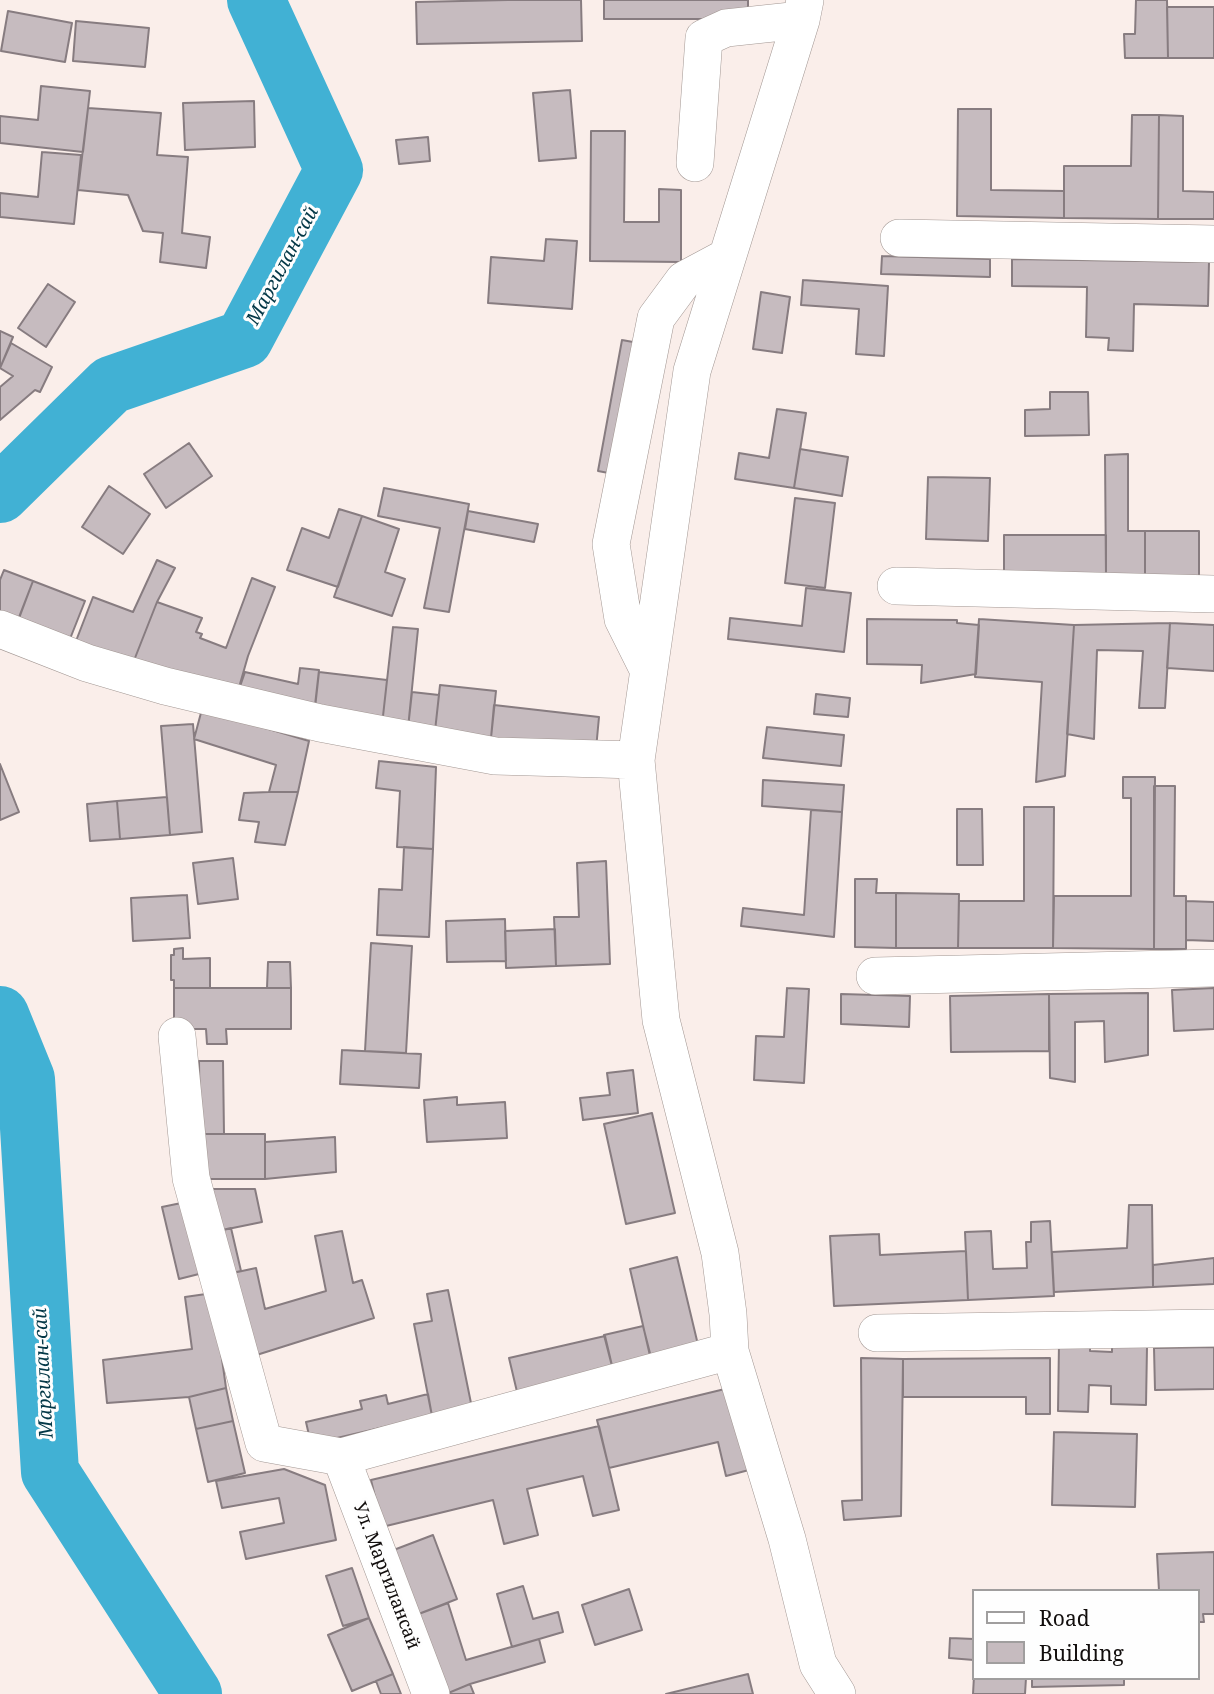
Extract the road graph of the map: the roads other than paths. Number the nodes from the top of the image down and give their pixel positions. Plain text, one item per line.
1 (803, 10) edge
2 (695, 163) dead end
3 (899, 238) dead end
4 (1214, 244) edge
5 (727, 257) junction
6 (896, 586) dead end
7 (1214, 594) edge
8 (0, 629) edge
9 (649, 671) junction
10 (636, 761) junction
11 (1214, 968) edge
12 (875, 976) dead end
13 (177, 1036) dead end
14 (1214, 1328) edge
15 (877, 1333) dead end
16 (730, 1351) junction
17 (341, 1457) junction
18 (430, 1694) edge
19 (837, 1694) edge

1 - 2 street
1 - 5 street
3 - 4 street
5 - 9 street
5 - 9 street
6 - 7 street
8 - 10 street
9 - 10 street
10 - 16 street
11 - 12 street
13 - 17 street
14 - 15 street
16 - 17 street
16 - 19 street
17 - 18 street, Ул. Маргилансай

